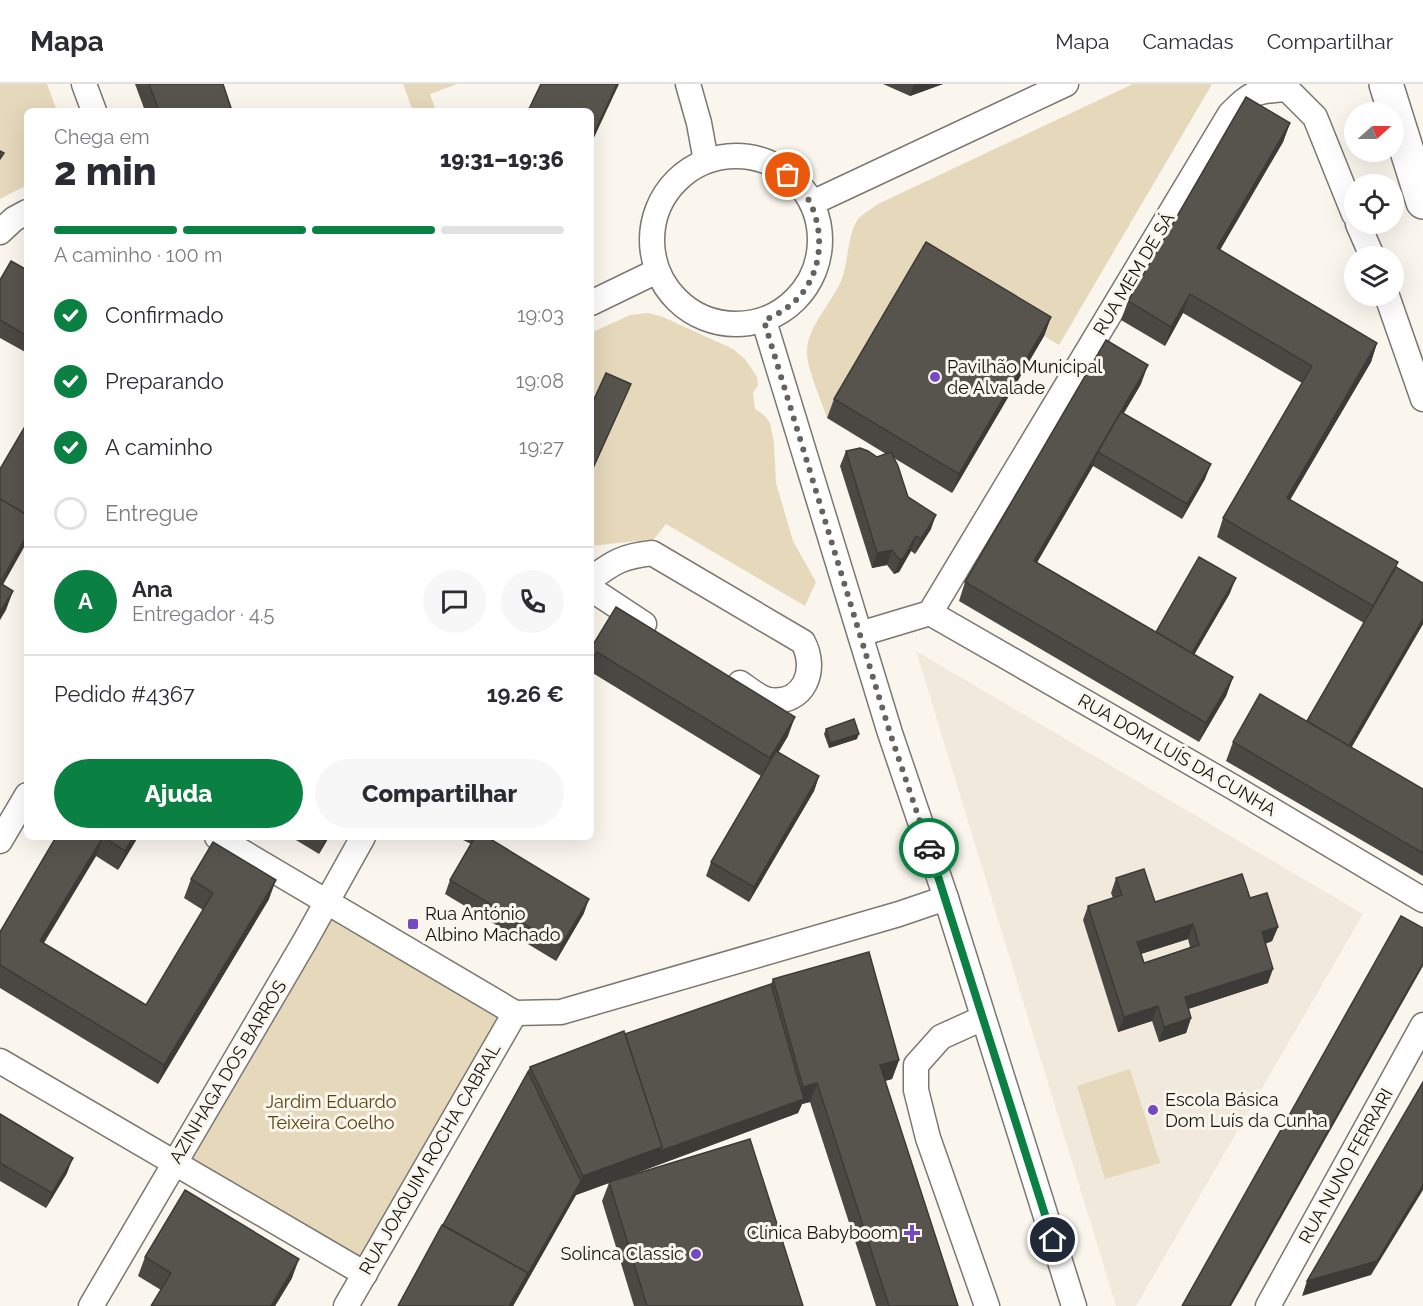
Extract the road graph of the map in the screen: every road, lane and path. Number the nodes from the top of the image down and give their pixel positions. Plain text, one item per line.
1 (84, 84) edge
2 (688, 84) edge
3 (1066, 84) edge
4 (1386, 84) edge
5 (93, 108) edge
6 (706, 161) junction
7 (1344, 189) edge
8 (1423, 202) edge
9 (812, 203) junction
10 (24, 214) edge
11 (0, 232) edge
12 (657, 271) junction
13 (594, 302) edge
14 (1390, 306) edge
15 (764, 321) junction
16 (1423, 399) edge
17 (594, 576) edge
18 (594, 591) edge
19 (930, 613) junction
20 (860, 634) junction
21 (668, 639) edge
22 (717, 669) edge
23 (24, 800) edge
24 (222, 840) edge
25 (361, 840) edge
26 (0, 841) edge
27 (946, 898) junction
28 (1423, 900) edge
29 (328, 902) junction
30 (514, 1012) junction
31 (983, 1018) junction
32 (1423, 1025) edge
33 (0, 1060) edge
34 (174, 1162) junction
35 (365, 1274) junction
36 (91, 1306) edge
37 (346, 1306) edge
38 (987, 1306) edge
39 (1074, 1306) edge
40 (1268, 1306) edge

1 - 5 street
2 - 6 street
3 - 9 street
4 - 8 highway
6 - 9 street
6 - 12 street
7 - 19 street, RUA MEM DE SÁ
9 - 15 street
10 - 11 street
12 - 13 street
12 - 15 street
14 - 16 street
15 - 20 street
17 - 22 street
18 - 21 street
19 - 20 street
19 - 28 street, RUA DOM LUÍS DA CUNHA
20 - 27 street
23 - 26 street
24 - 29 street
25 - 29 street, AZINHAGA DOS BARROS
27 - 30 street
27 - 31 street
29 - 30 street
29 - 34 street, AZINHAGA DOS BARROS
30 - 35 street, RUA JOAQUIM ROCHA CABRAL
31 - 38 street
31 - 39 street
32 - 40 street, RUA NUNO FERRARI
33 - 34 street
34 - 35 street
34 - 36 street, AZINHAGA DOS BARROS
35 - 37 street, RUA JOAQUIM ROCHA CABRAL

